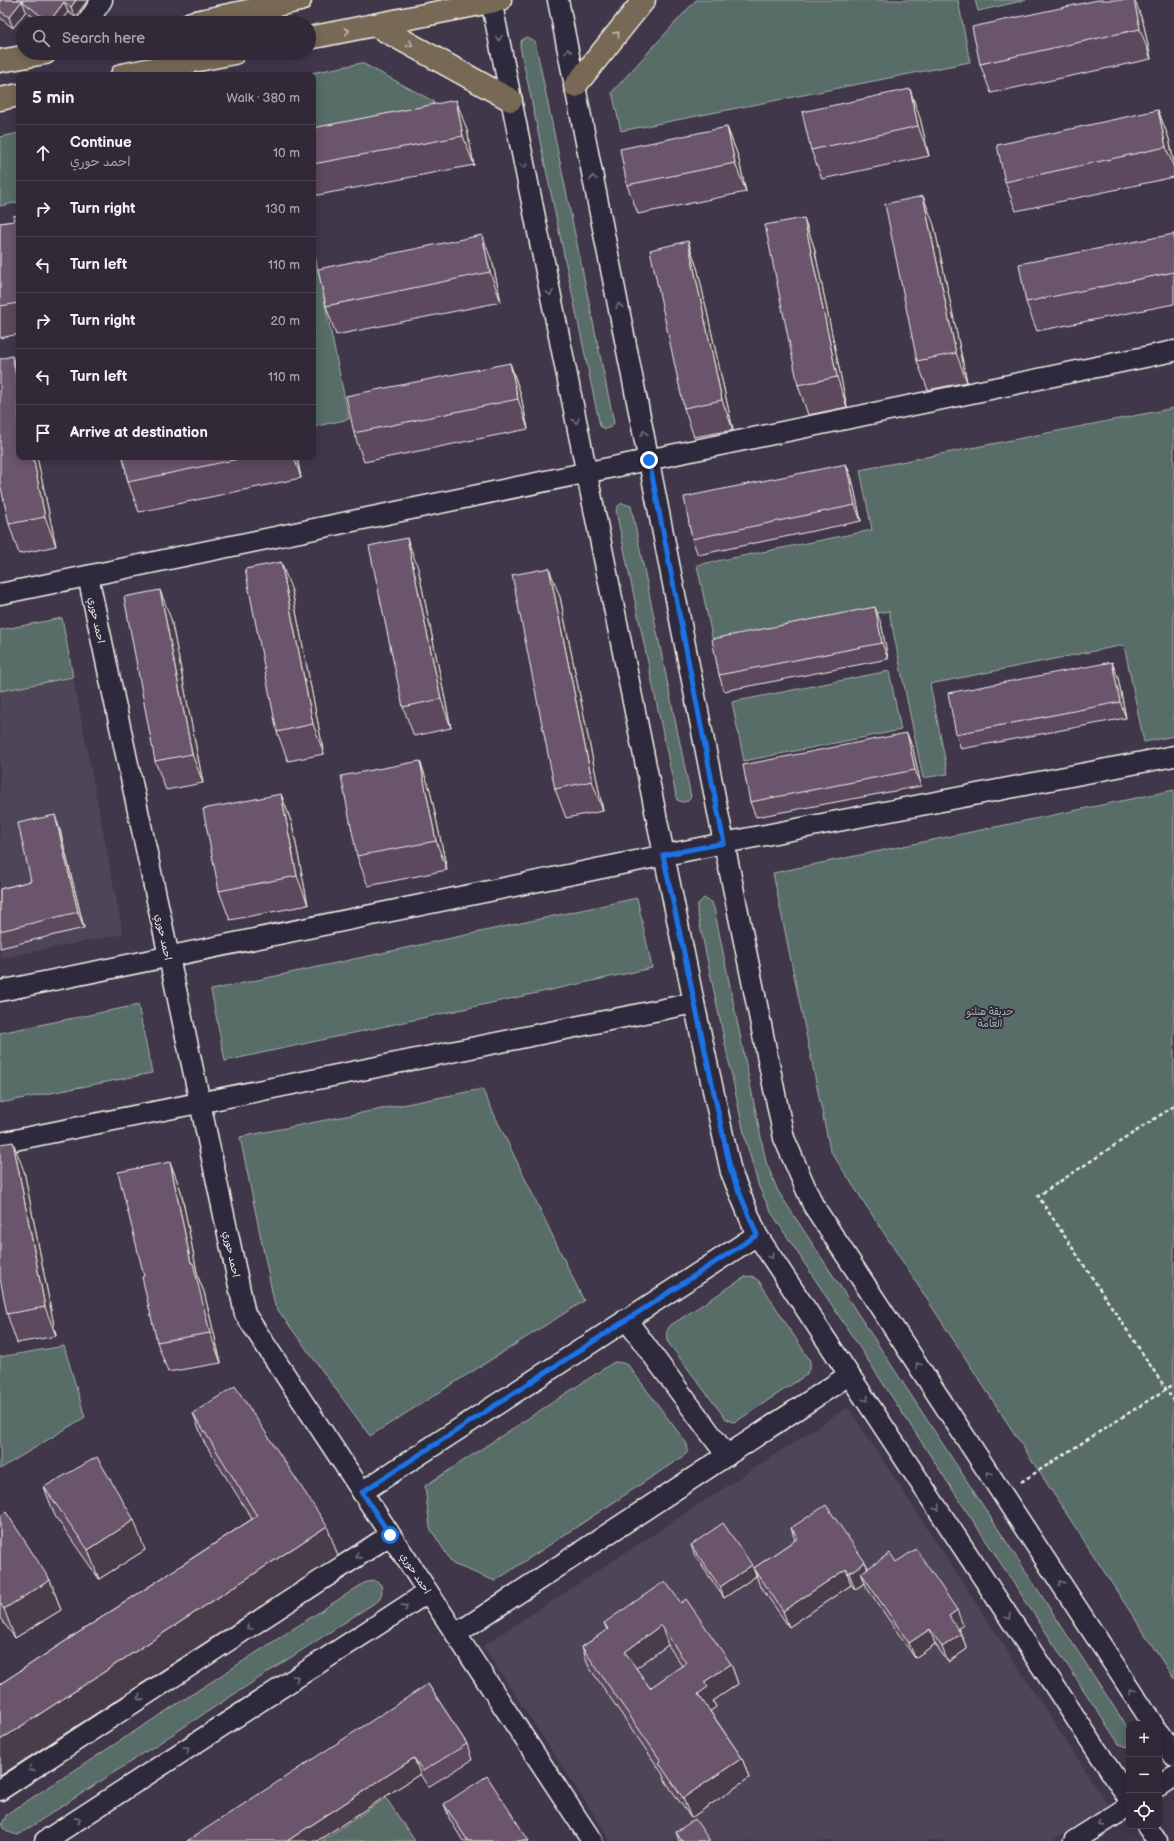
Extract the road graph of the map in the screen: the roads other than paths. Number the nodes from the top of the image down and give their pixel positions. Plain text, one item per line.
1 (102, 0) edge
2 (300, 0) edge
3 (558, 0) edge
4 (644, 0) edge
5 (494, 1) edge
6 (92, 16) edge
7 (224, 16) edge
8 (375, 25) junction
9 (316, 37) edge
10 (16, 58) edge
11 (198, 60) edge
12 (0, 61) edge
13 (137, 72) edge
14 (575, 86) junction
15 (16, 96) edge
16 (0, 99) edge
17 (511, 100) junction
18 (1174, 351) edge
19 (649, 460) junction
20 (586, 473) junction
21 (88, 576) junction
22 (0, 594) edge
23 (1174, 756) edge
24 (724, 843) junction
25 (663, 855) junction
26 (169, 956) junction
27 (0, 991) edge
28 (694, 1003) junction
29 (200, 1103) junction
30 (0, 1143) edge
31 (757, 1235) junction
32 (626, 1319) junction
33 (849, 1375) junction
34 (726, 1456) junction
35 (362, 1492) junction
36 (390, 1535) junction
37 (428, 1592) junction
38 (456, 1634) junction
39 (1151, 1721) edge
40 (1162, 1738) edge
41 (1174, 1756) edge
42 (1174, 1776) edge
43 (1162, 1784) edge
44 (0, 1790) edge
45 (1126, 1795) edge
46 (1126, 1808) edge
47 (1149, 1829) edge
48 (45, 1841) edge
49 (592, 1841) edge
50 (1074, 1841) edge
51 (1157, 1841) edge

1 - 6 street
2 - 7 main road
14 -> 3 street
14 -> 4 main road
5 - 8 main road
5 -> 17 street
9 -> 8 main road
8 -> 17 main road
10 - 12 main road
11 - 13 main road
19 -> 14 street
15 - 16 main road
17 -> 20 street
18 - 19 street
19 - 20 street
19 - 24 street
20 - 21 street
20 - 25 street
21 - 22 street
21 - 26 street, احمد حوري
23 - 24 street
24 - 25 street
39 -> 24 street
25 - 26 street
25 - 28 street
26 - 27 street
26 - 29 street, احمد حوري
28 - 29 street
28 - 31 street
29 - 30 street
29 - 35 street, احمد حوري
31 - 32 street
31 -> 33 street
32 - 34 street
32 - 35 street
33 - 34 street
33 -> 45 street
34 - 38 street
35 - 36 street, احمد حوري
36 - 37 street, احمد حوري
36 -> 44 street
37 - 38 street, احمد حوري
48 -> 37 street
38 - 49 street, احمد حوري
40 - 41 street
42 - 43 street
46 -> 50 street
47 - 51 street

